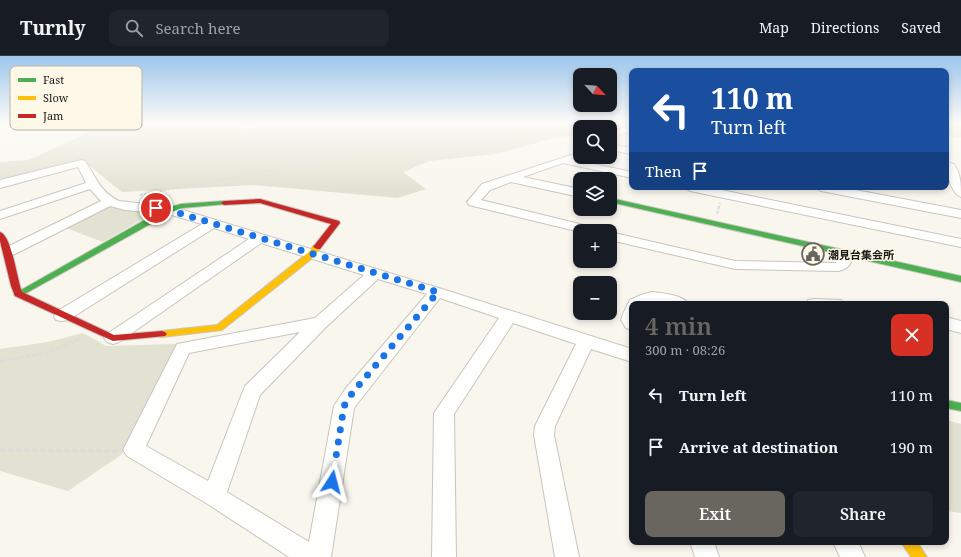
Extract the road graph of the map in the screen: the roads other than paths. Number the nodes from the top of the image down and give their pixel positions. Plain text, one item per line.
1 (617, 147) edge
2 (629, 150) edge
3 (573, 157) edge
4 (562, 160) junction
5 (949, 166) edge
6 (629, 174) edge
7 (510, 178) junction
8 (0, 184) edge
9 (91, 185) junction
10 (949, 188) edge
11 (704, 190) edge
12 (837, 190) edge
13 (960, 191) edge
14 (573, 192) edge
15 (109, 202) junction
16 (617, 202) edge
17 (169, 210) junction
18 (961, 214) edge
19 (0, 215) edge
20 (212, 224) junction
21 (573, 227) edge
22 (0, 234) edge
23 (259, 238) junction
24 (617, 238) edge
25 (961, 243) edge
26 (10, 251) junction
27 (843, 252) junction
28 (312, 254) junction
29 (375, 273) junction
30 (961, 279) edge
31 (438, 292) junction
32 (18, 294) junction
33 (642, 301) edge
34 (672, 301) edge
35 (62, 316) junction
36 (509, 316) junction
37 (320, 323) junction
38 (949, 324) edge
39 (961, 327) edge
40 (114, 338) junction
41 (586, 341) junction
42 (629, 355) edge
43 (214, 496) junction
44 (703, 545) edge
45 (846, 545) edge
46 (910, 545) edge
47 (311, 557) edge
48 (319, 557) edge
49 (444, 557) edge
50 (567, 557) edge
51 (707, 557) edge
52 (854, 557) edge
53 (920, 557) edge

1 - 2 street
3 - 4 street
4 - 6 street
4 - 7 street
5 - 13 street
7 - 14 street
7 - 21 street
8 - 9 street
9 - 15 street
9 - 19 street
10 - 13 street
11 - 25 street
12 - 18 street
15 - 17 street
15 - 26 street
16 - 27 street
17 - 20 street
17 - 28 street
17 - 32 street
20 - 23 street
20 - 35 street
22 - 26 street
23 - 28 street
23 - 40 street
24 - 27 street
26 - 32 street
27 - 30 street
28 - 29 street
28 - 40 street
29 - 31 street
29 - 37 street
31 - 36 street
31 - 48 street
32 - 35 street
33 - 34 street
35 - 40 street
36 - 41 street
36 - 49 street
37 - 43 street
37 - 43 street
38 - 39 street
41 - 42 street
41 - 50 street
43 - 47 street
44 - 51 street
45 - 52 street
46 - 53 street

